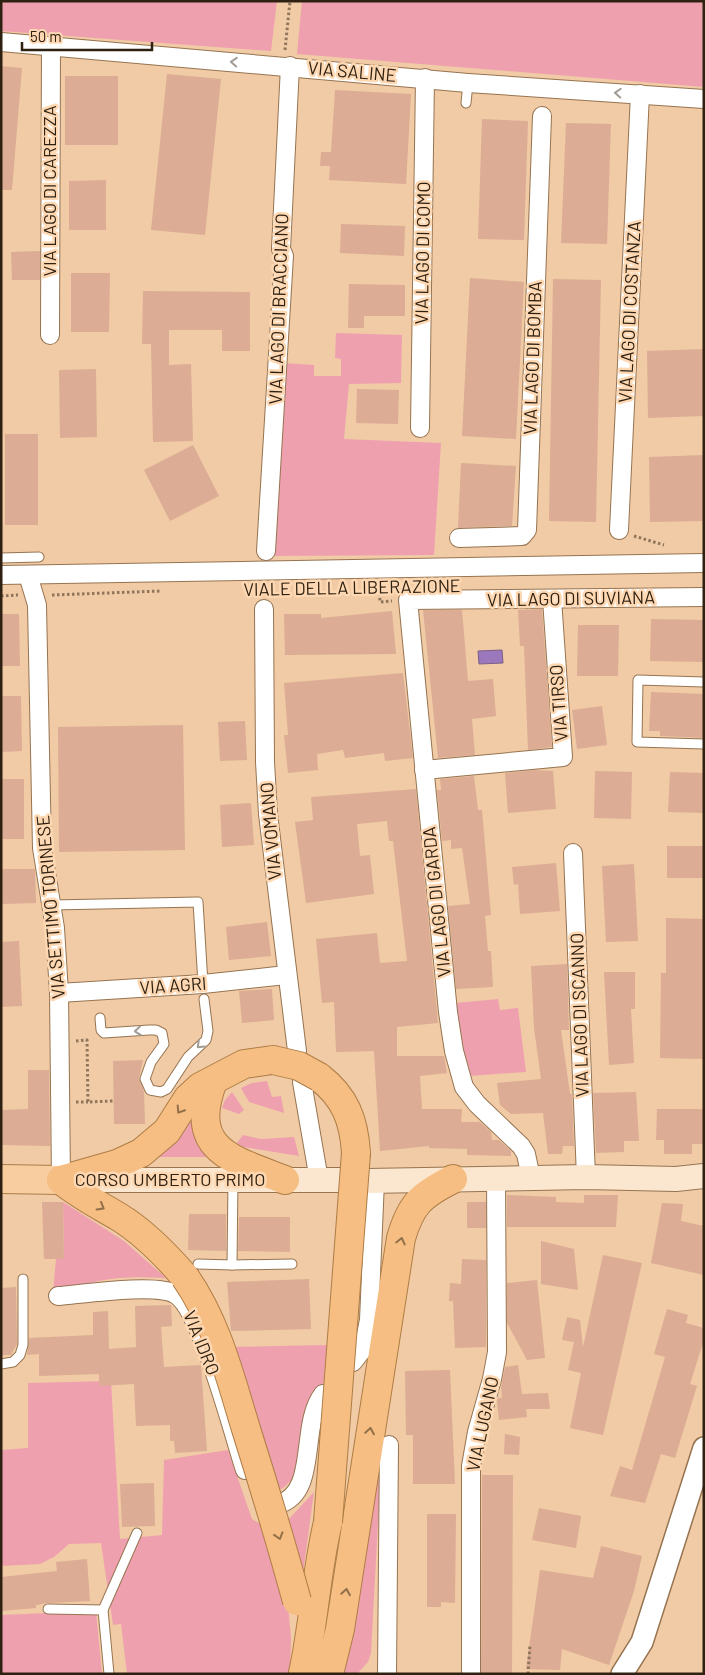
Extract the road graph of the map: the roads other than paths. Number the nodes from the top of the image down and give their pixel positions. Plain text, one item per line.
1 (1, 42) edge
2 (51, 46) junction
3 (287, 66) junction
4 (425, 78) junction
5 (468, 83) junction
6 (640, 94) junction
7 (704, 99) edge
8 (466, 103) dead end
9 (542, 116) dead end
10 (50, 335) dead end
11 (420, 428) dead end
12 (620, 530) road end
13 (459, 538) dead end
14 (266, 551) dead end
15 (39, 557) dead end
16 (1, 558) edge
17 (704, 564) edge
18 (1, 575) edge
19 (28, 575) junction
20 (407, 594) joint
21 (704, 597) edge
22 (552, 599) junction
23 (264, 609) dead end
24 (704, 682) edge
25 (704, 744) edge
26 (424, 770) junction
27 (573, 853) dead end
28 (52, 905) junction
29 (286, 976) junction
30 (204, 992) junction
31 (59, 993) junction
32 (100, 1018) dead end
33 (285, 1056) junction
34 (310, 1079) junction
35 (213, 1081) junction
36 (704, 1176) edge
37 (586, 1177) junction
38 (496, 1178) junction
39 (531, 1178) junction
40 (1, 1179) edge
41 (453, 1179) junction
42 (676, 1179) junction
43 (61, 1180) junction
44 (233, 1180) junction
45 (285, 1180) junction
46 (328, 1180) joint
47 (371, 1181) joint
48 (704, 1186) edge
49 (292, 1264) dead end
50 (232, 1265) junction
51 (192, 1271) junction
52 (22, 1279) dead end
53 (58, 1296) dead end
54 (353, 1362) dead end
55 (1, 1364) edge
56 (323, 1394) dead end
57 (389, 1445) dead end
58 (702, 1461) edge
59 (137, 1532) dead end
60 (312, 1602) junction
61 (48, 1609) dead end
62 (103, 1610) junction
63 (642, 1642) junction
64 (471, 1670) dead end
65 (109, 1674) edge
66 (303, 1674) edge
67 (328, 1674) edge
68 (387, 1674) edge
69 (622, 1674) edge
70 (640, 1674) edge

1 - 2 street, VIA SALINE
3 -> 2 street, VIA SALINE
2 - 10 street, VIA LAGO DI CAREZZA
3 - 4 street, VIA SALINE
3 - 14 street, VIA LAGO DI BRACCIANO
4 - 5 street, VIA SALINE
4 - 11 street, VIA LAGO DI COMO
6 -> 5 street, VIA SALINE
5 - 8 lane
6 - 7 street, VIA SALINE
6 - 12 street, VIA LAGO DI COSTANZA
9 - 13 street, VIA LAGO DI BOMBA
15 - 16 lane
17 - 19 street, VIALE DELLA LIBERAZIONE
18 - 19 street, VIALE DELLA LIBERAZIONE
19 - 28 street, VIA SETTIMO TORINESE
20 - 22 street, VIA LAGO DI SUVIANA
20 - 26 street, VIA LAGO DI GARDA
21 - 22 street, VIA LAGO DI SUVIANA
22 - 26 street, VIA TIRSO
23 - 29 street, VIA VOMANO
24 - 25 lane
26 - 39 street, VIA LAGO DI GARDA
27 - 37 street, VIA LAGO DI SCANNO
28 - 30 lane
28 - 31 street, VIA SETTIMO TORINESE
29 - 30 street, VIA AGRI
29 - 33 street, VIA VOMANO
30 - 31 street, VIA AGRI
30 -> 32 lane
31 - 43 street, VIA SETTIMO TORINESE
33 - 34 highway, bridge
33 - 35 highway
34 - 46 street
34 - 60 highway, bridge
35 -> 43 highway
35 - 45 highway
36 - 42 main road
37 - 39 main road
37 - 42 main road
38 - 39 main road
38 - 41 main road
38 - 64 street, VIA LUGANO
40 - 43 main road, CORSO UMBERTO PRIMO
41 - 47 main road
67 -> 41 highway
42 - 48 main road
43 - 44 main road, CORSO UMBERTO PRIMO
43 -> 51 highway
44 - 45 main road, CORSO UMBERTO PRIMO
44 - 50 lane
45 - 46 main road, CORSO UMBERTO PRIMO
47 - 54 street
49 - 50 lane
50 - 51 lane
51 -> 60 highway, bridge
52 - 55 lane
53 - 56 street, VIA IDRO
57 - 68 street
58 - 63 street
59 - 62 lane
60 - 66 highway
60 - 67 highway
61 - 62 lane
62 - 65 lane
63 - 69 street
63 - 70 street

